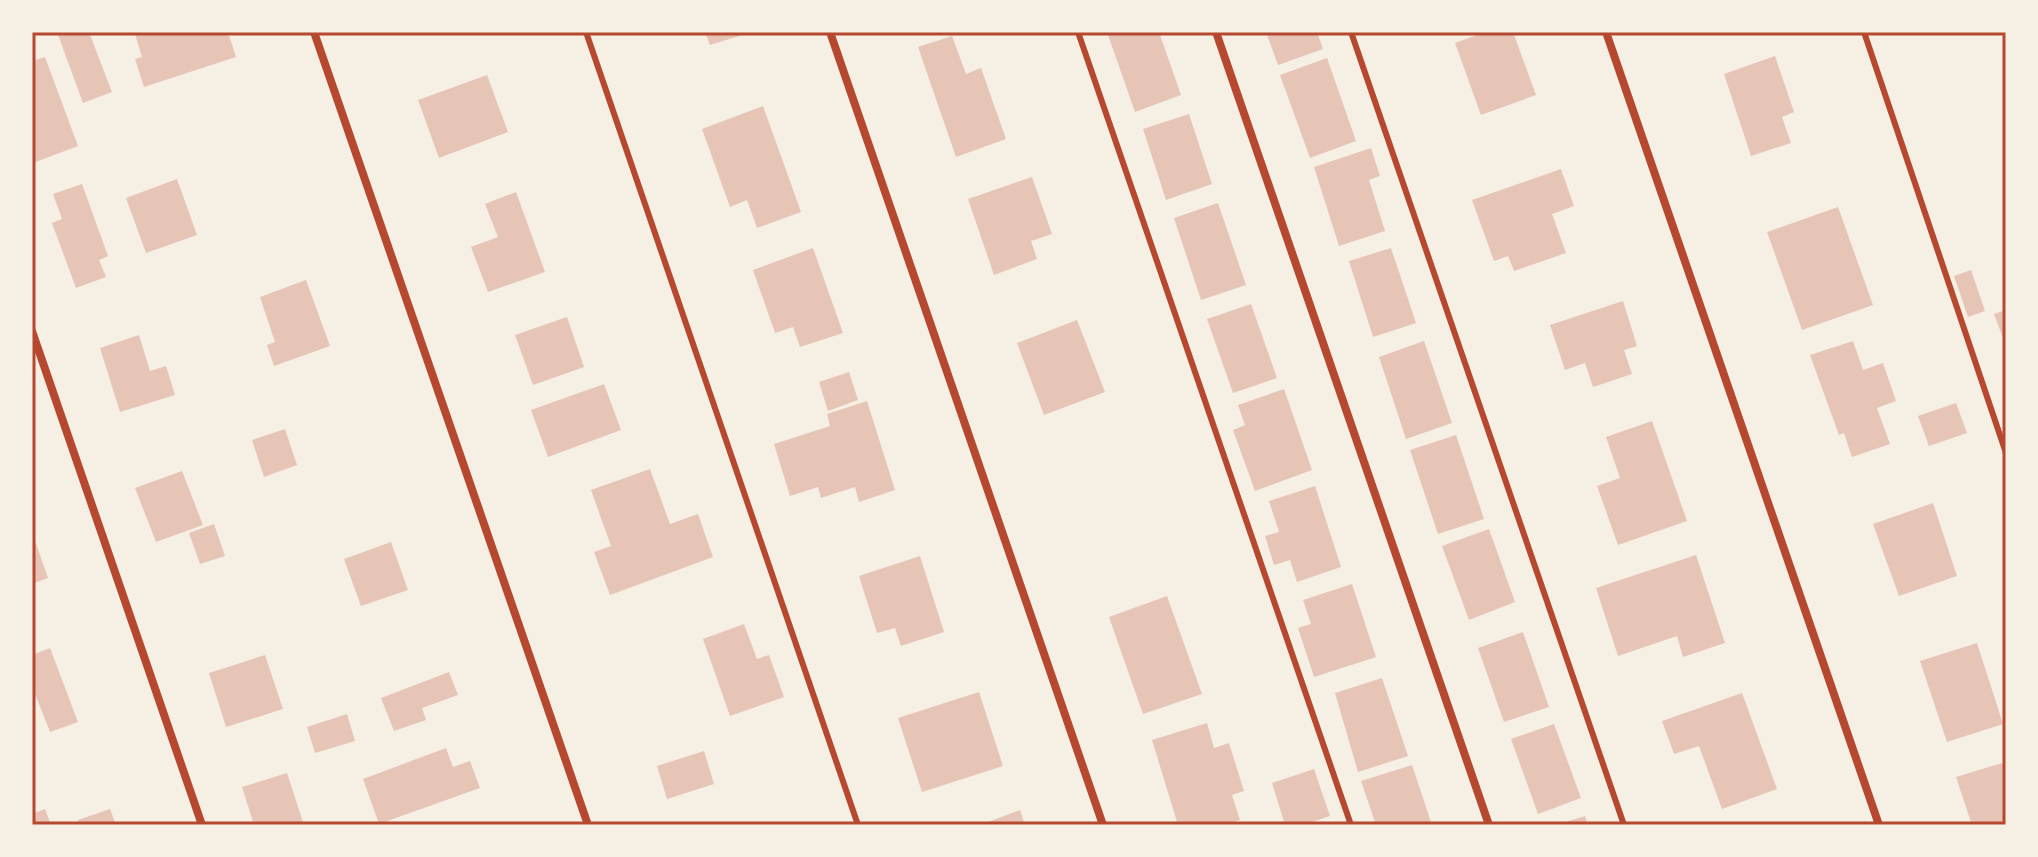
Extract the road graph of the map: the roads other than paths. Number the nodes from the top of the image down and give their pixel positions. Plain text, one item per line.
1 (314, 32) edge
2 (586, 32) edge
3 (830, 32) edge
4 (1078, 32) edge
5 (1216, 32) edge
6 (1351, 32) edge
7 (1606, 32) edge
8 (1864, 32) edge
9 (32, 331) edge
10 (2006, 453) edge
11 (202, 825) edge
12 (588, 825) edge
13 (858, 825) edge
14 (1103, 825) edge
15 (1351, 825) edge
16 (1489, 825) edge
17 (1624, 825) edge
18 (1879, 825) edge

1 - 12 street
2 - 13 lane
3 - 14 street
4 - 15 lane
5 - 16 street
6 - 17 lane
7 - 18 street
8 - 10 lane
9 - 11 street

